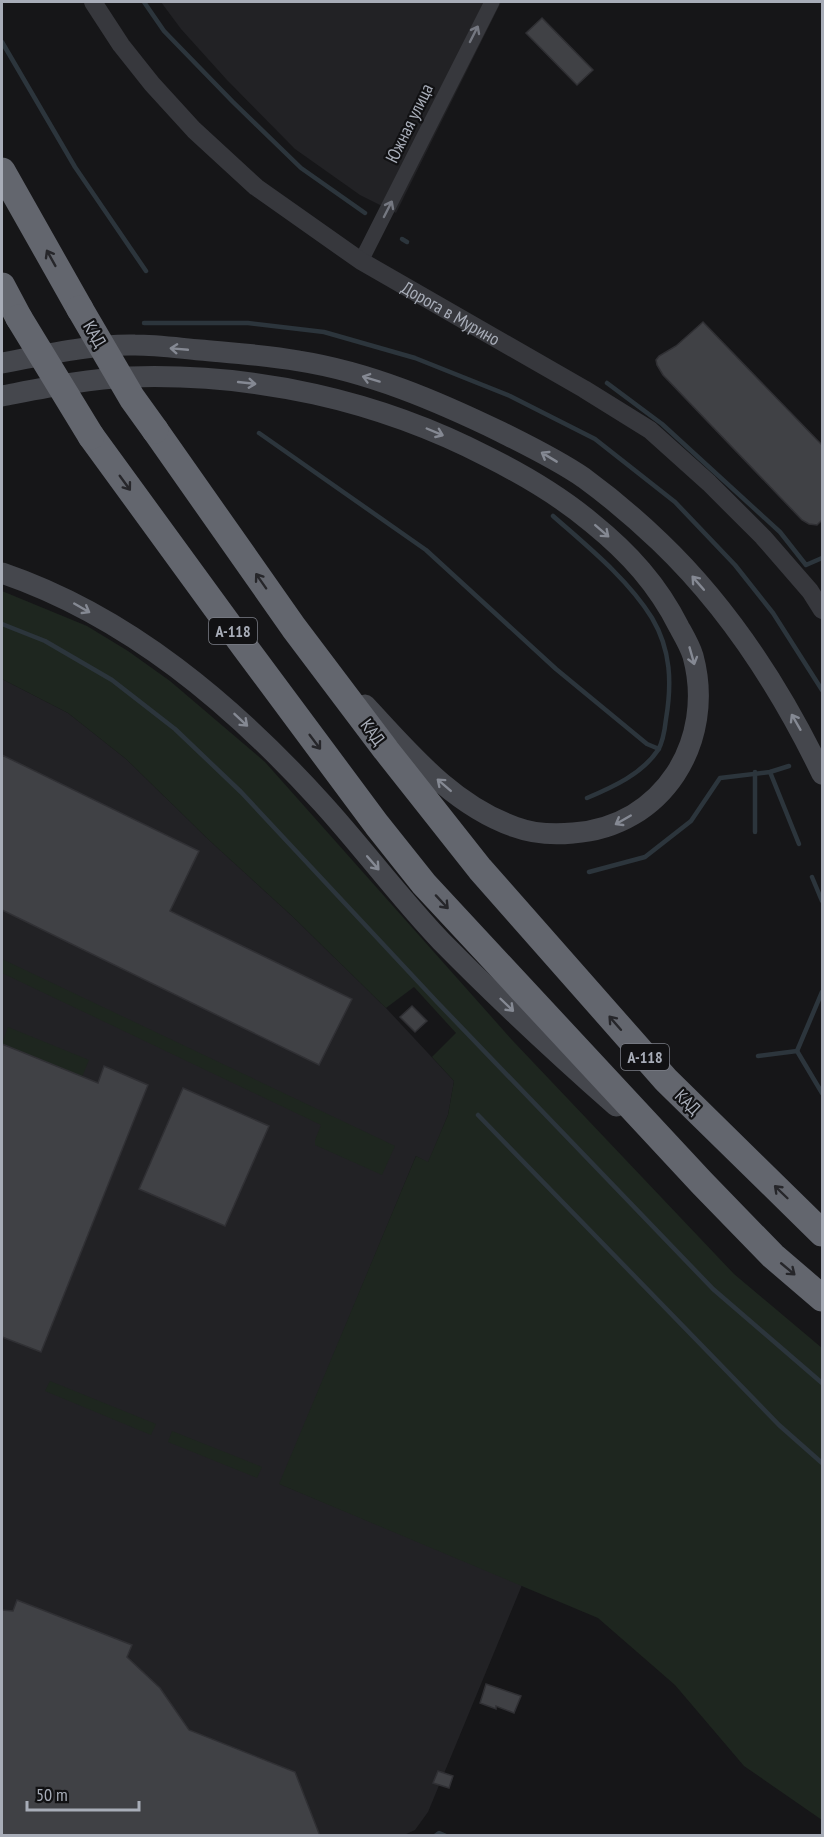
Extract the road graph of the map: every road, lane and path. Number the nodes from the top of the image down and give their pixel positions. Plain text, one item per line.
1 (93, 2) edge
2 (492, 2) edge
3 (2, 171) edge
4 (361, 261) junction
5 (2, 286) edge
6 (2, 363) edge
7 (2, 396) edge
8 (2, 573) edge
9 (822, 610) edge
10 (294, 628) junction
11 (822, 774) edge
12 (702, 1183) junction
13 (822, 1233) edge
14 (822, 1298) edge

1 - 4 street, Дорога в Мурино
4 -> 2 street, Южная улица
10 -> 3 highway, КАД / А-118, bridge
4 - 9 street, Дорога в Мурино
5 -> 12 highway, А-118, bridge
11 -> 6 main road
7 -> 10 main road
8 -> 12 main road
13 -> 10 highway, КАД / А-118
12 -> 14 highway, А-118

